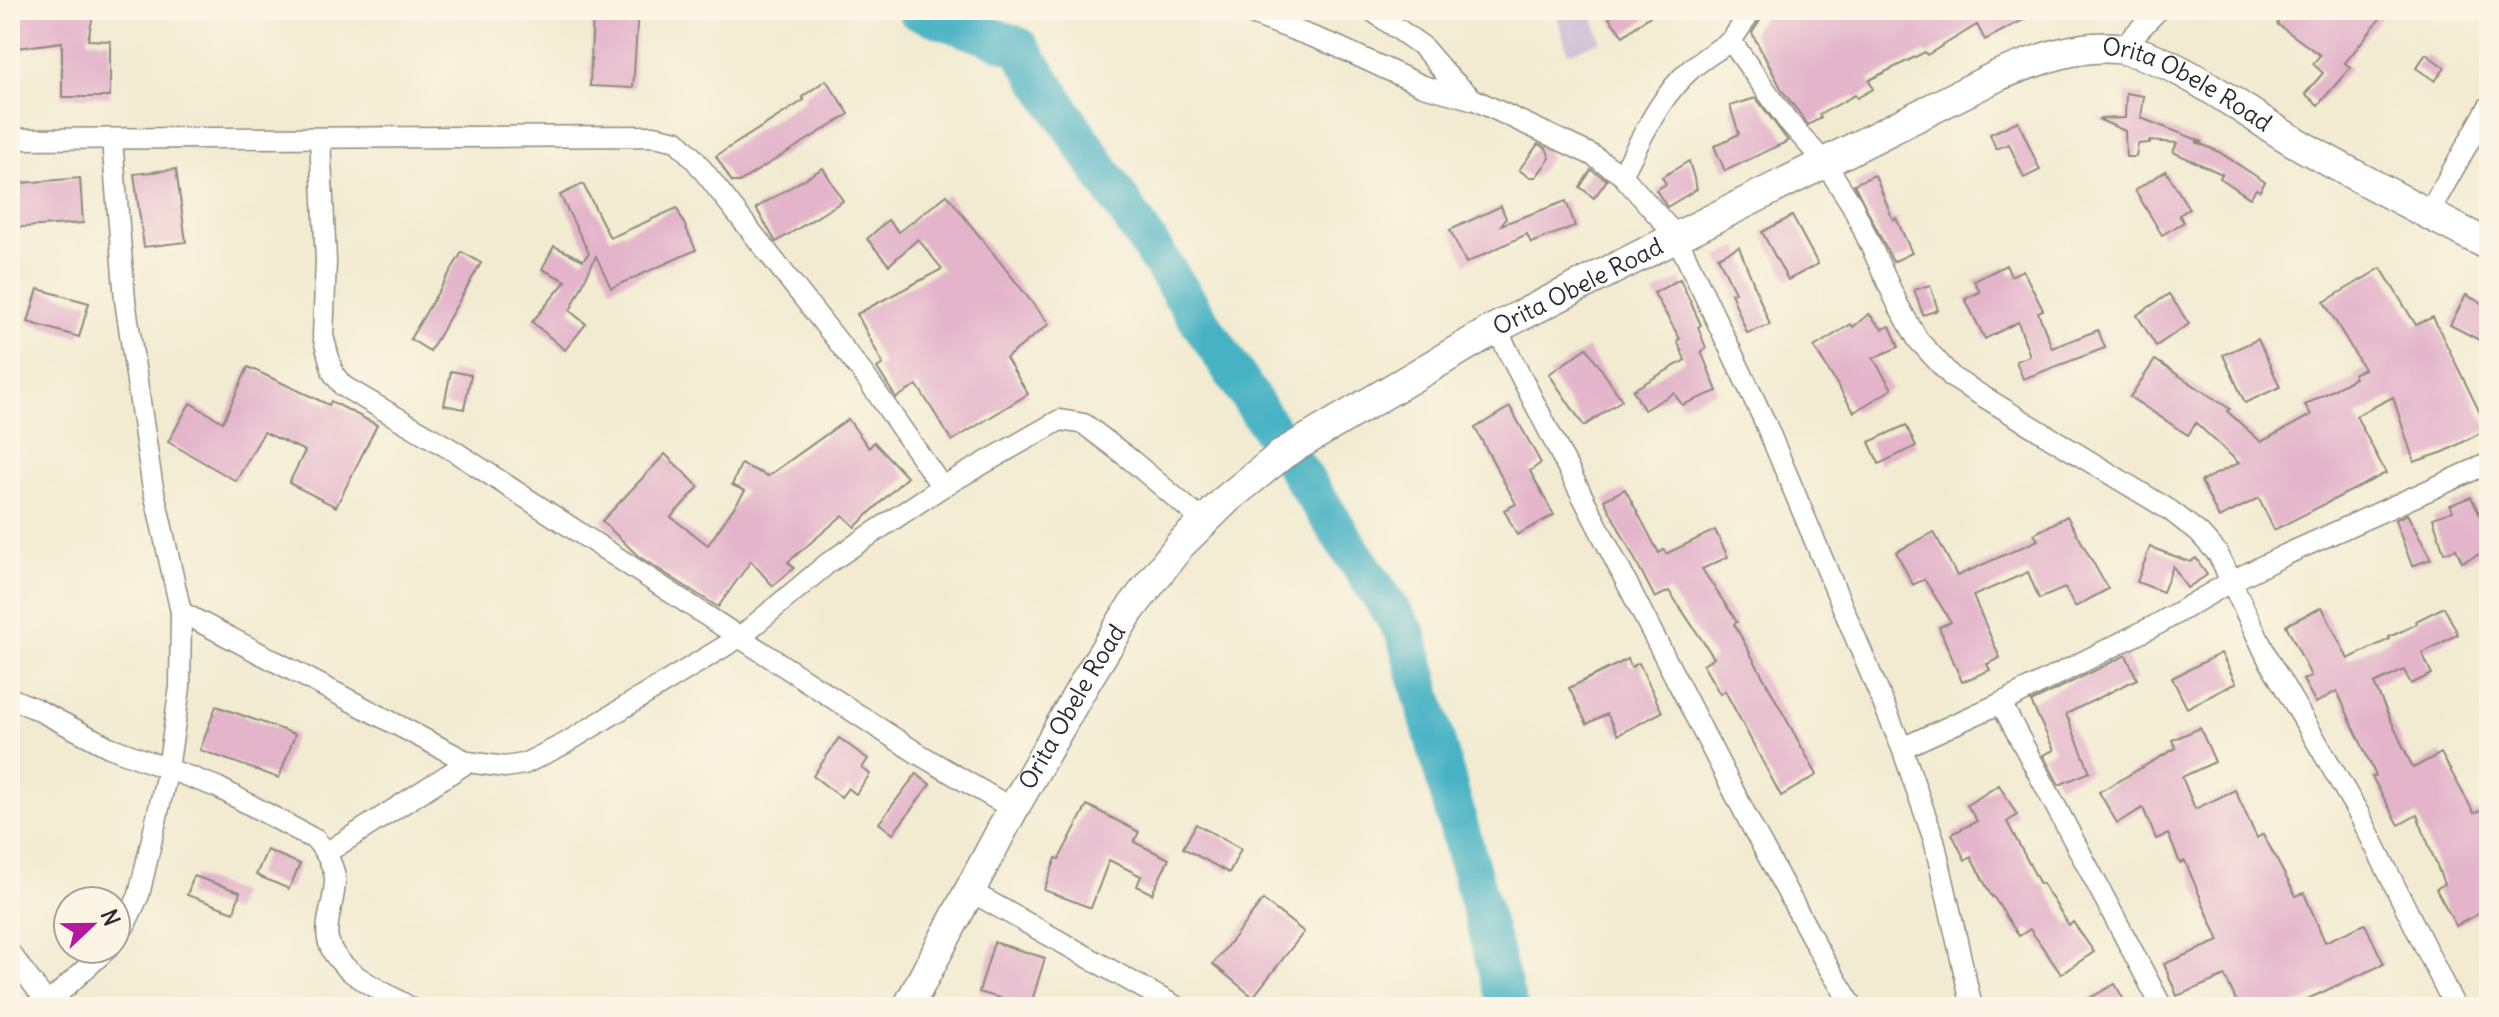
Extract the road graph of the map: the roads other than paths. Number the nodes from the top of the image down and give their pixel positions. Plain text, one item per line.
1 (1241, 10) edge
2 (1371, 10) edge
3 (1752, 10) edge
4 (2158, 10) edge
5 (1731, 41) junction
6 (2121, 49) junction
7 (1475, 100) junction
8 (2489, 106) edge
9 (10, 139) edge
10 (112, 139) junction
11 (320, 139) junction
12 (1825, 163) junction
13 (1622, 175) junction
14 (2428, 214) junction
15 (1676, 236) junction
16 (2489, 245) edge
17 (1496, 328) junction
18 (2489, 463) edge
19 (942, 487) junction
20 (1203, 521) junction
21 (2230, 582) junction
22 (181, 612) junction
23 (740, 637) junction
24 (10, 698) edge
25 (2001, 703) junction
26 (1902, 748) junction
27 (468, 762) junction
28 (168, 769) junction
29 (1013, 809) junction
30 (326, 853) junction
31 (970, 891) junction
32 (132, 910) edge
33 (10, 953) edge
34 (90, 965) edge
35 (46, 1006) edge
36 (409, 1007) edge
37 (908, 1007) edge
38 (1177, 1007) edge
39 (1853, 1007) edge
40 (1972, 1007) edge
41 (2162, 1007) edge
42 (2455, 1007) edge

1 - 7 street
2 - 7 street
3 - 5 street
4 - 6 street
5 - 12 street
5 - 13 street
6 - 12 main road, Orita Obele Road
6 - 14 main road, Orita Obele Road
7 - 13 street
8 - 14 street
9 - 10 street
10 - 11 street
10 - 22 street
11 - 19 street
11 - 23 street
12 - 15 main road, Orita Obele Road
12 - 21 street
13 - 15 street
14 - 16 main road, Orita Obele Road
15 - 17 main road, Orita Obele Road
15 - 26 street
17 - 20 main road, Orita Obele Road
17 - 39 street
18 - 21 street
19 - 20 street
19 - 23 street
20 - 29 main road, Orita Obele Road
21 - 25 street
21 - 42 street
22 - 27 street
22 - 28 street
23 - 27 street
23 - 29 street
24 - 28 street
25 - 26 street
25 - 41 street
26 - 40 street
27 - 30 street
28 - 30 street
28 - 32 street
29 - 31 main road, Orita Obele Road
30 - 36 street
31 - 37 main road, Orita Obele Road
31 - 38 street
33 - 35 street
34 - 35 street

